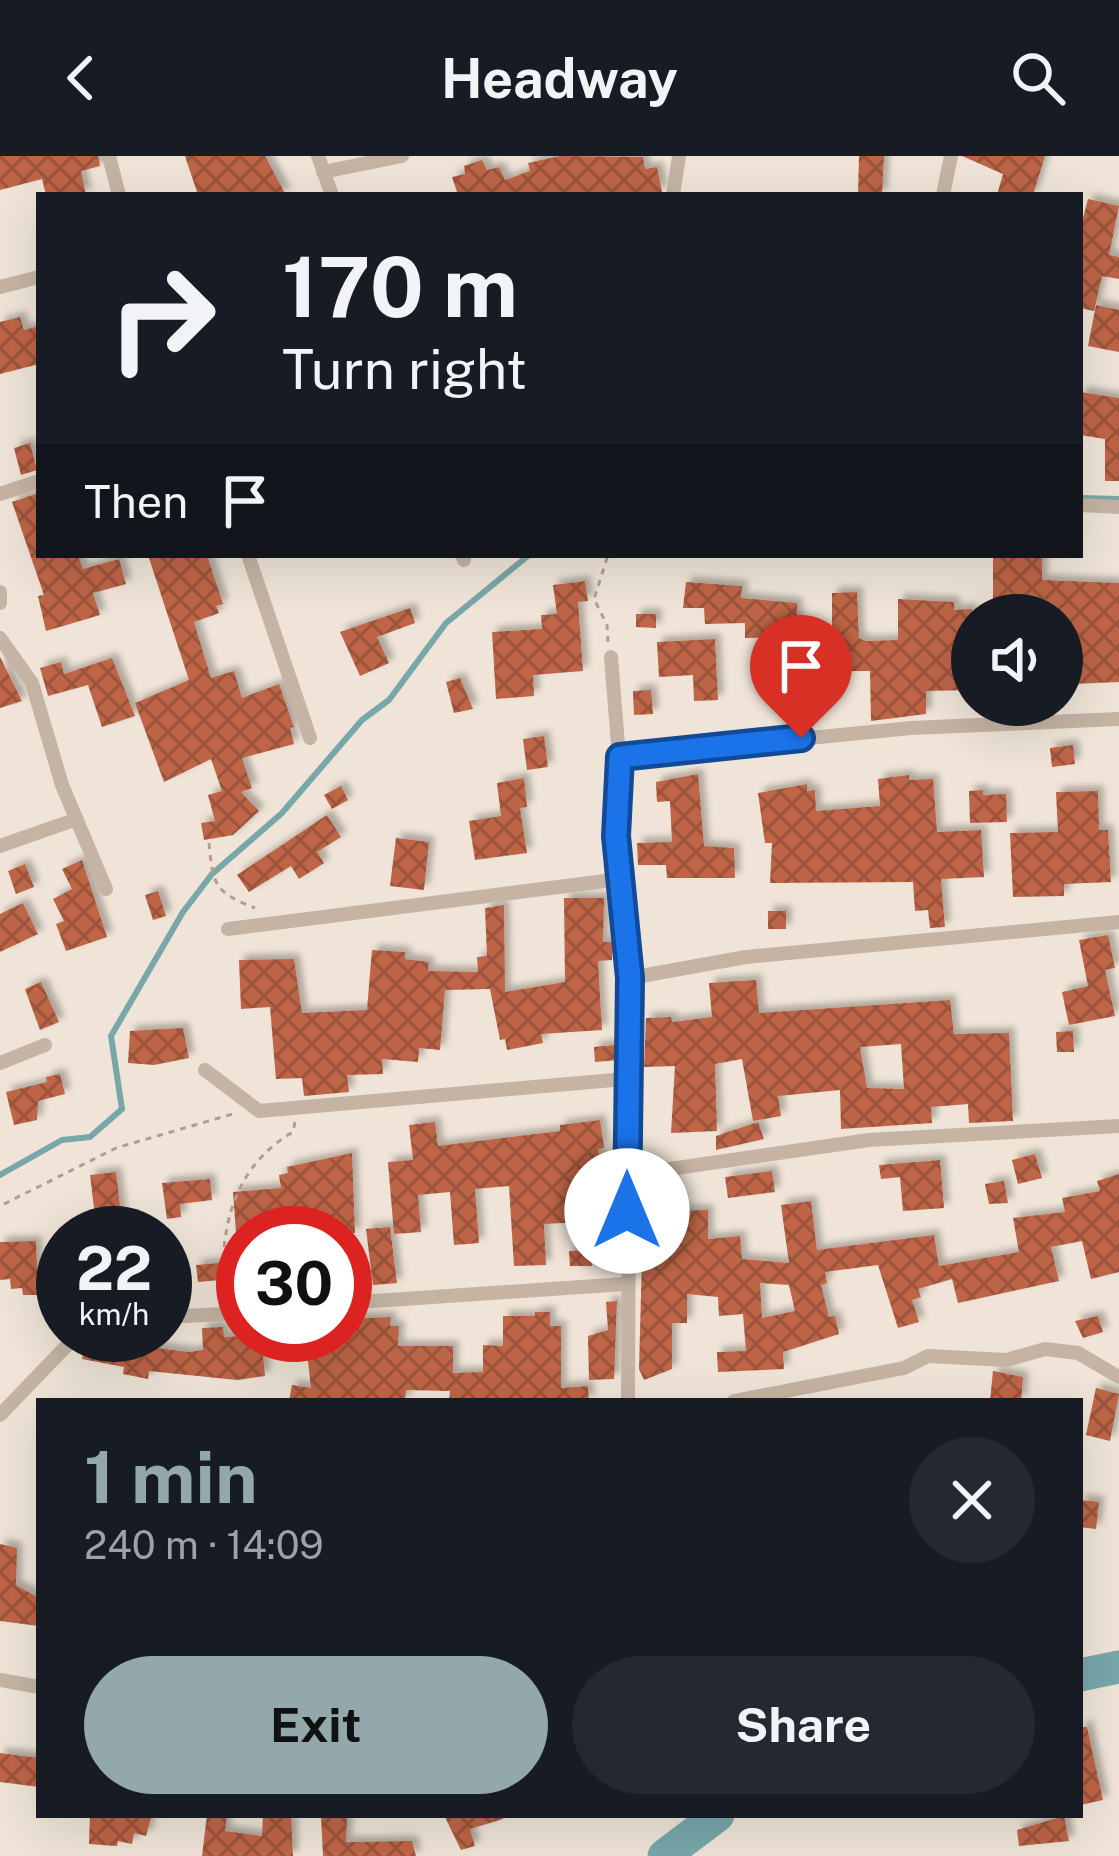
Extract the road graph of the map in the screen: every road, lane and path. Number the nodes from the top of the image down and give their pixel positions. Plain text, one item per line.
1 (109, 156) edge
2 (402, 156) edge
3 (679, 156) edge
4 (951, 156) edge
5 (321, 164) edge
6 (118, 192) edge
7 (673, 192) edge
8 (945, 192) edge
9 (36, 278) edge
10 (0, 287) edge
11 (36, 482) edge
12 (0, 494) edge
13 (1083, 506) edge
14 (1119, 507) edge
15 (249, 558) edge
16 (608, 558) edge
17 (0, 592) edge
18 (0, 603) edge
19 (0, 638) edge
20 (611, 657) joint
21 (1119, 719) edge
22 (310, 738) dead end
23 (620, 757) junction
24 (77, 819) junction
25 (209, 843) dead end
26 (0, 846) edge
27 (621, 879) junction
28 (106, 889) dead end
29 (1119, 922) edge
30 (268, 923) junction
31 (228, 929) dead end
32 (630, 978) junction
33 (45, 1045) dead end
34 (0, 1064) edge
35 (205, 1070) dead end
36 (626, 1079) junction
37 (256, 1108) junction
38 (297, 1111) junction
39 (1119, 1126) edge
40 (628, 1175) junction
41 (4, 1204) dead end
42 (232, 1206) edge
43 (625, 1284) junction
44 (372, 1301) edge
45 (51, 1362) edge
46 (1119, 1377) edge
47 (628, 1398) edge
48 (750, 1398) edge
49 (0, 1415) edge
50 (0, 1680) edge
51 (36, 1687) edge

1 - 6 street
2 - 5 street
3 - 7 street
4 - 8 street
9 - 10 street
11 - 12 street
13 - 14 street
15 - 22 street
16 - 20 path
17 - 18 street
19 - 24 street
20 - 23 street
21 - 23 street
23 - 27 street
24 - 26 street
24 - 28 street
25 - 30 path
27 - 30 street
27 - 32 street
29 - 32 street
30 - 31 street
32 - 36 street
33 - 34 street
35 - 37 street
36 - 38 street
36 - 40 street
37 - 38 street
37 - 41 path
38 - 42 path
39 - 40 street
40 - 43 street
43 - 44 street
43 - 47 street
45 - 49 street
46 - 48 street
50 - 51 street

